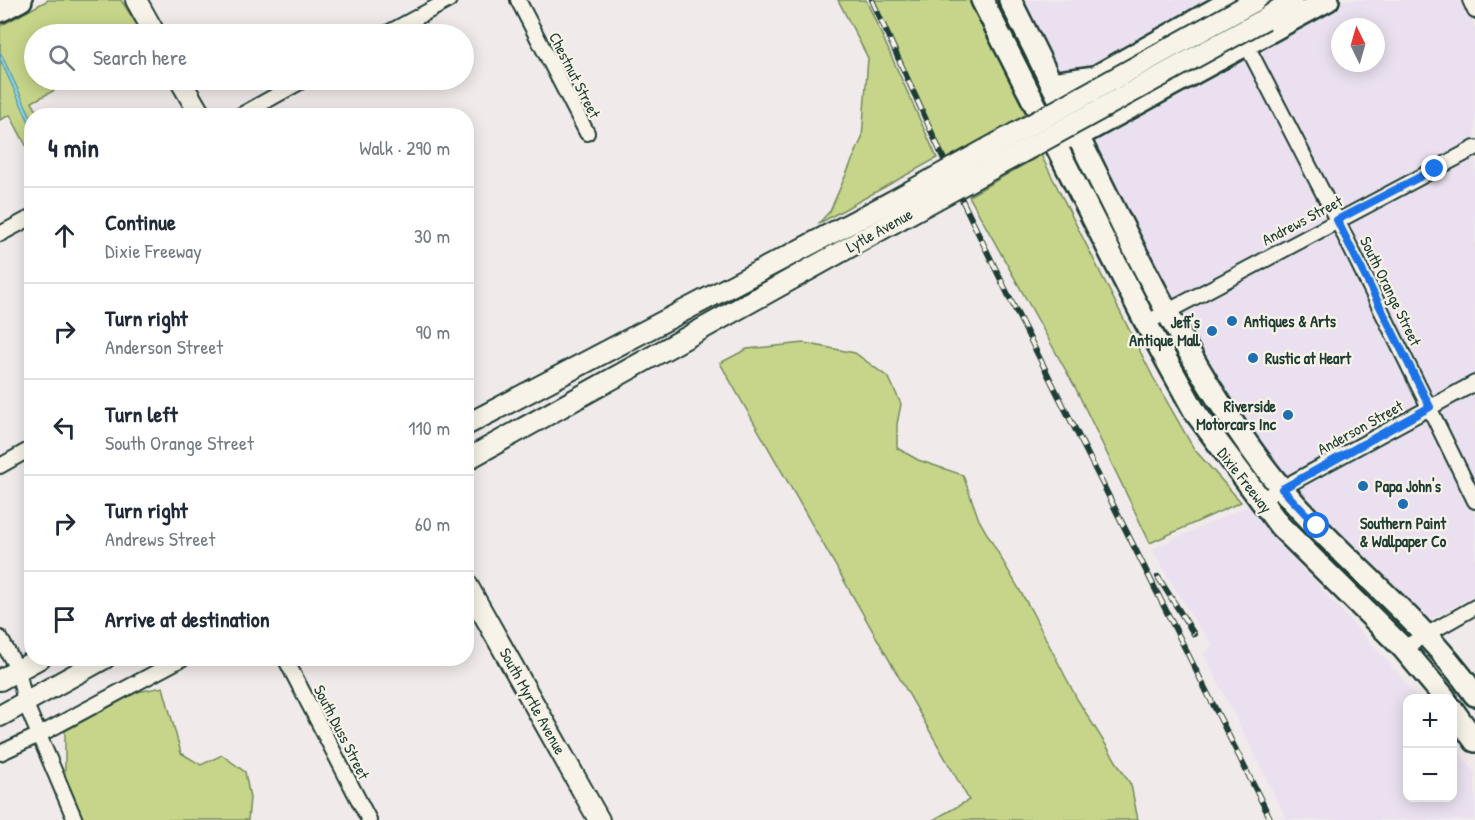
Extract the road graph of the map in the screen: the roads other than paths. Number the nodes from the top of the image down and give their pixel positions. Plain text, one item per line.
1 (21, 0) edge
2 (136, 0) edge
3 (449, 0) edge
4 (518, 0) edge
5 (982, 0) edge
6 (1010, 0) edge
7 (1292, 0) edge
8 (1328, 0) edge
9 (1470, 0) edge
10 (1228, 1) edge
11 (1256, 1) edge
12 (0, 11) edge
13 (1475, 11) edge
14 (149, 24) edge
15 (405, 24) edge
16 (1246, 44) junction
17 (1095, 77) junction
18 (1052, 83) junction
19 (186, 90) edge
20 (286, 90) edge
21 (1063, 106) junction
22 (196, 108) edge
23 (253, 108) edge
24 (587, 133) dead end
25 (1051, 136) junction
26 (1078, 136) junction
27 (1475, 148) edge
28 (895, 210) junction
29 (1337, 220) junction
30 (24, 221) edge
31 (0, 234) edge
32 (1166, 313) junction
33 (1146, 323) junction
34 (1475, 382) edge
35 (1430, 407) junction
36 (474, 421) edge
37 (24, 452) edge
38 (474, 455) edge
39 (0, 466) edge
40 (1282, 489) junction
41 (1260, 500) junction
42 (1475, 501) edge
43 (474, 597) edge
44 (1475, 607) edge
45 (1427, 636) junction
46 (0, 638) edge
47 (1403, 648) junction
48 (25, 666) edge
49 (90, 666) edge
50 (168, 666) edge
51 (289, 666) edge
52 (18, 670) junction
53 (0, 680) edge
54 (1441, 694) edge
55 (1475, 694) edge
56 (25, 702) junction
57 (0, 716) edge
58 (1457, 716) edge
59 (39, 735) junction
60 (1475, 741) edge
61 (0, 753) edge
62 (75, 820) edge
63 (369, 820) edge
64 (599, 820) edge

1 - 12 main road
2 - 14 main road
3 - 15 street
4 - 24 street, Chestnut Street
5 - 25 main road, Dixie Freeway
6 - 18 main road, Dixie Freeway
7 - 28 main road, Lytle Avenue, bridge
8 - 16 main road
9 - 13 street
10 - 16 street, South Orange Street
10 - 17 main road
11 - 28 main road, Lytle Avenue, bridge
16 - 26 main road
16 - 29 street, South Orange Street
17 - 18 main road
17 - 21 main road
18 - 21 main road, Dixie Freeway
19 - 22 main road
20 - 23 street
21 - 25 main road
21 - 26 main road, Dixie Freeway
25 - 26 main road
25 - 33 main road, Dixie Freeway
26 - 32 main road, Dixie Freeway
27 - 29 street, Andrews Street
28 - 36 main road, Lytle Avenue
28 - 38 main road, Lytle Avenue
29 - 32 street, Andrews Street
29 - 35 street, South Orange Street
30 - 31 street
32 - 33 street, Andrews Street
32 - 40 main road, Dixie Freeway
33 - 41 main road, Dixie Freeway
34 - 35 street, Anderson Street
35 - 40 street, Anderson Street
35 - 42 street, South Orange Street
37 - 39 street
40 - 41 street, Anderson Street
40 - 45 main road, Dixie Freeway
41 - 47 main road, Dixie Freeway
43 - 64 main road, South Myrtle Avenue
44 - 45 street
45 - 47 street
45 - 55 main road, Dixie Freeway
46 - 52 street
47 - 54 main road, Dixie Freeway
48 - 52 main road
49 - 56 main road
50 - 59 street
51 - 63 street, South Duss Street
52 - 53 main road
52 - 56 street
56 - 57 main road
56 - 59 street
58 - 60 main road
59 - 61 street
59 - 62 street

